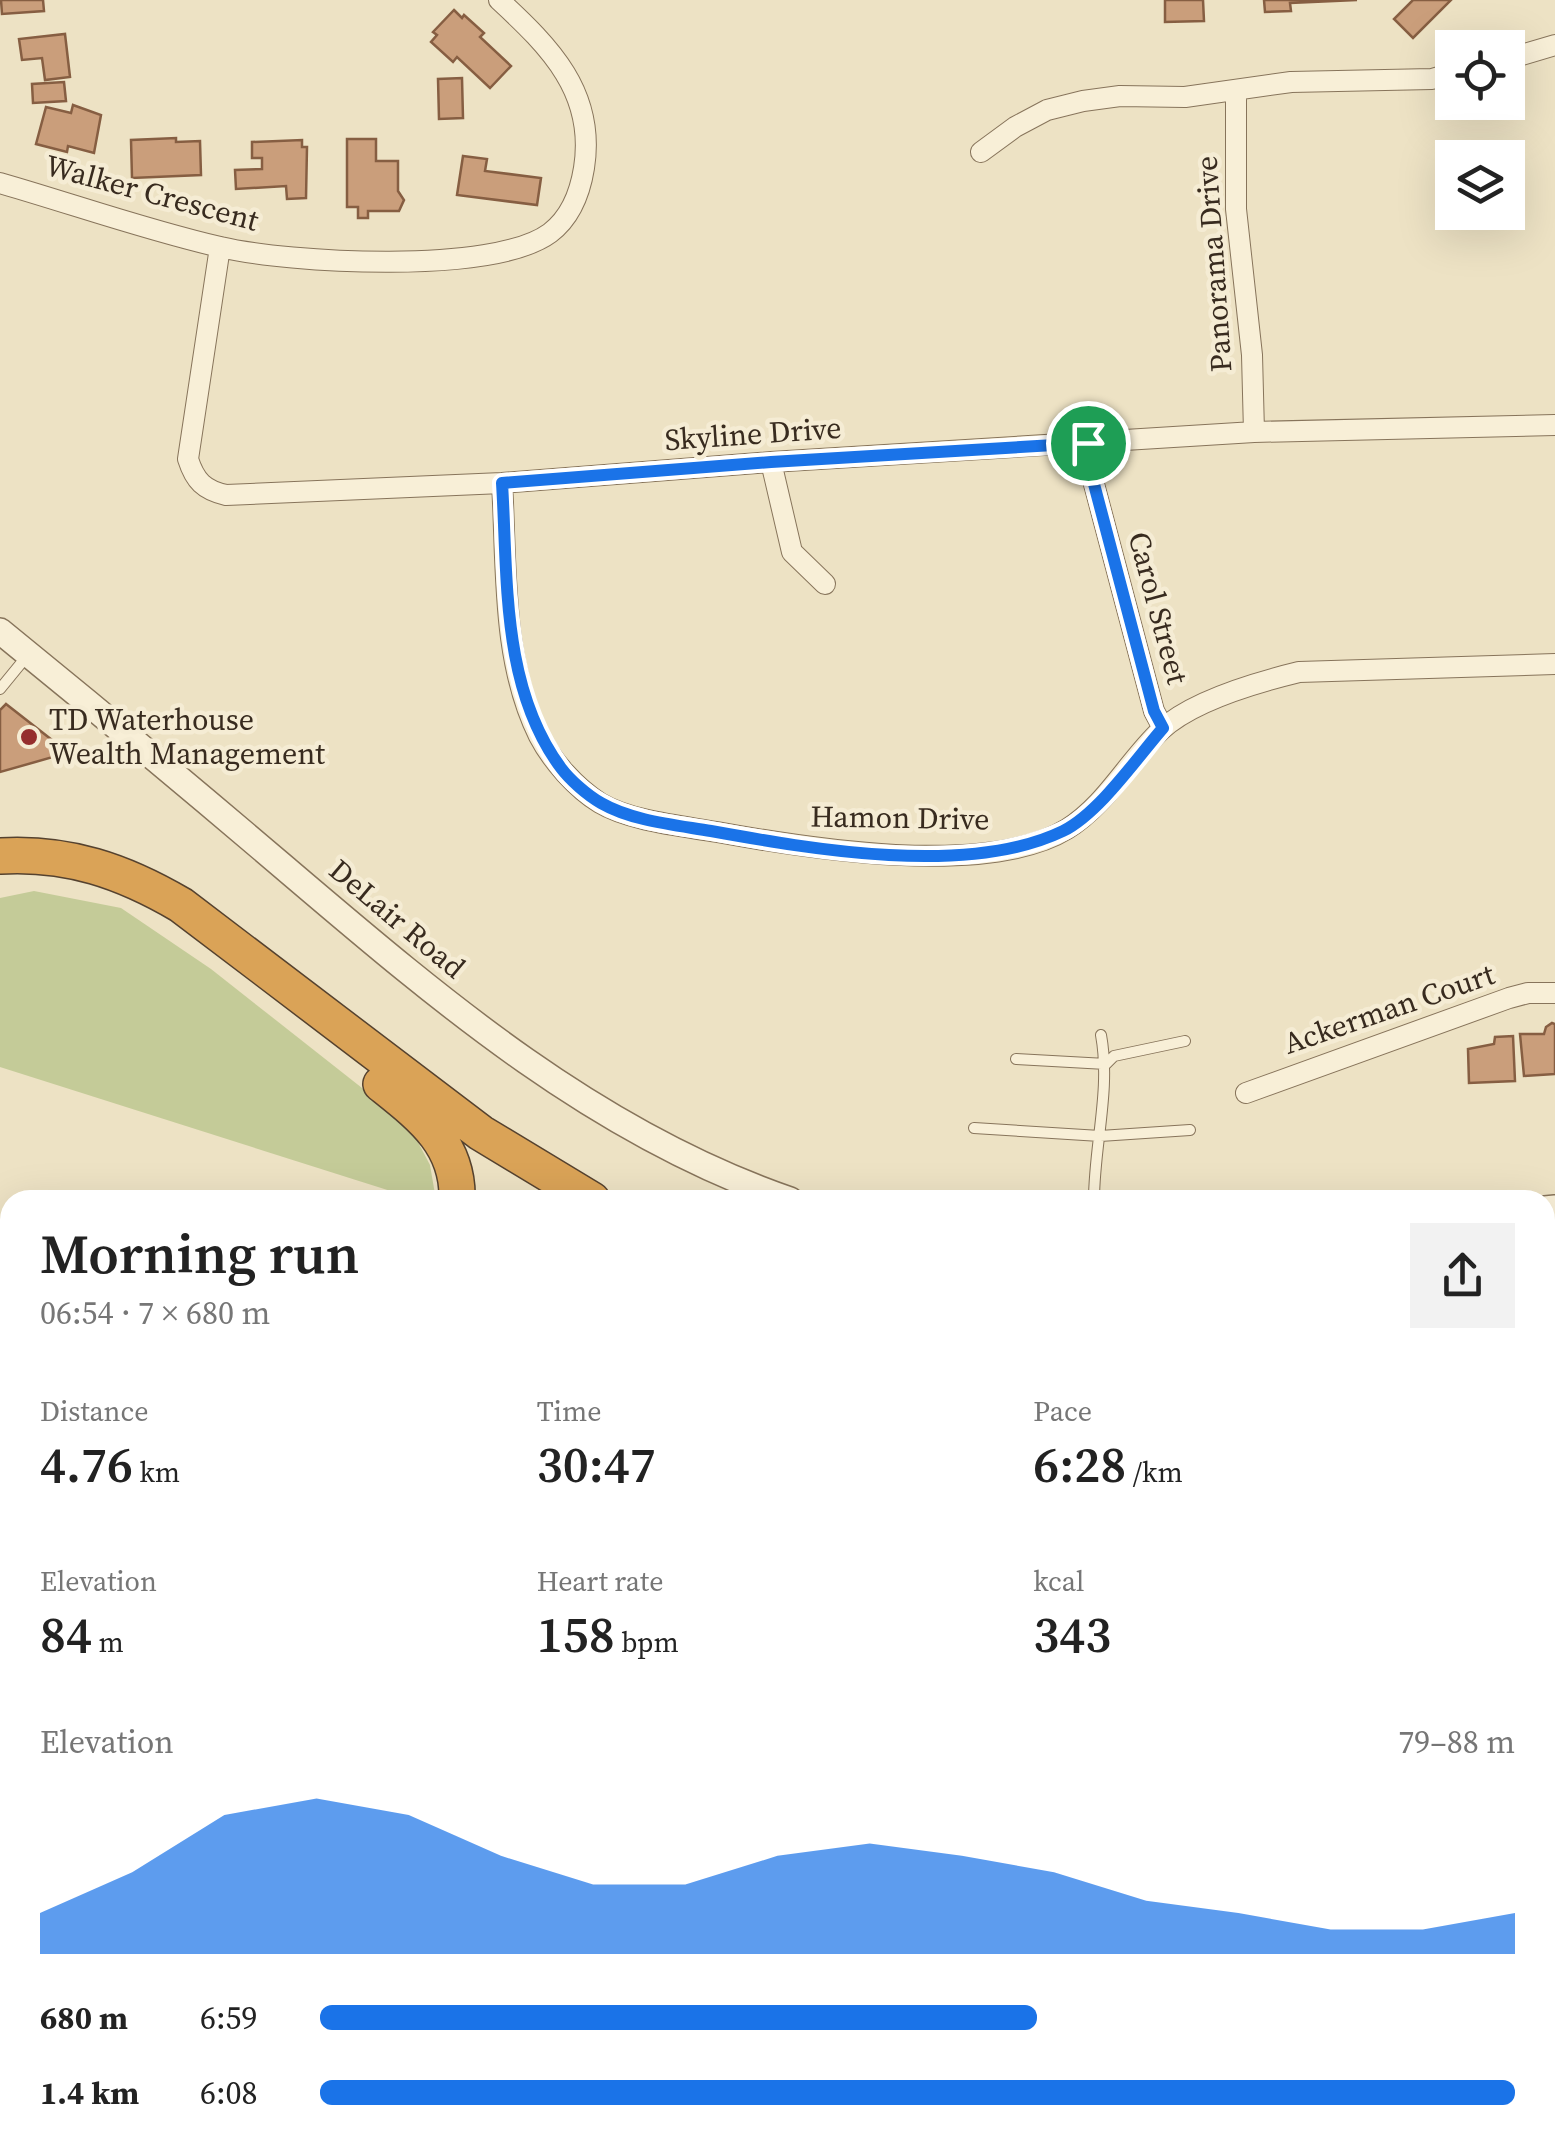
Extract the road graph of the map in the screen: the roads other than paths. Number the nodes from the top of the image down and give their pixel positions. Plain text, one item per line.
1 (499, 0) edge
2 (1555, 45) edge
3 (1525, 54) edge
4 (1435, 78) edge
5 (1236, 91) junction
6 (982, 152) dead end
7 (0, 183) edge
8 (220, 247) junction
9 (1555, 425) edge
10 (1254, 432) junction
11 (1088, 443) junction
12 (771, 462) junction
13 (502, 483) junction
14 (825, 584) dead end
15 (0, 630) edge
16 (28, 655) junction
17 (1555, 664) edge
18 (0, 689) edge
19 (1163, 728) junction
20 (0, 856) edge
21 (0, 880) edge
22 (1555, 993) edge
23 (1101, 1035) dead end
24 (1185, 1041) dead end
25 (1016, 1059) dead end
26 (1106, 1064) junction
27 (1246, 1092) dead end
28 (974, 1128) dead end
29 (1190, 1130) dead end
30 (1100, 1136) junction
31 (456, 1190) edge
32 (575, 1190) edge
33 (766, 1190) edge
34 (1094, 1190) edge

1 - 8 street, Walker Crescent
2 - 3 street
4 - 5 street
5 - 6 street
5 - 10 street, Panorama Drive
7 - 8 street, Walker Crescent
8 - 13 street, Skyline Drive
9 - 10 street, Skyline Drive
10 - 11 street, Skyline Drive
11 - 12 street, Skyline Drive
11 - 19 street, Carol Street
12 - 13 street, Skyline Drive
12 - 14 street
13 - 19 street, Hamon Drive
15 - 16 street, DeLair Road
16 - 18 lane
16 - 33 street, DeLair Road
17 - 19 street, Hamon Drive
20 - 32 highway
21 - 31 highway
22 - 27 street, Ackerman Court
23 - 26 lane
24 - 26 lane
25 - 26 lane
26 - 30 lane
28 - 30 lane
29 - 30 lane
30 - 34 lane

